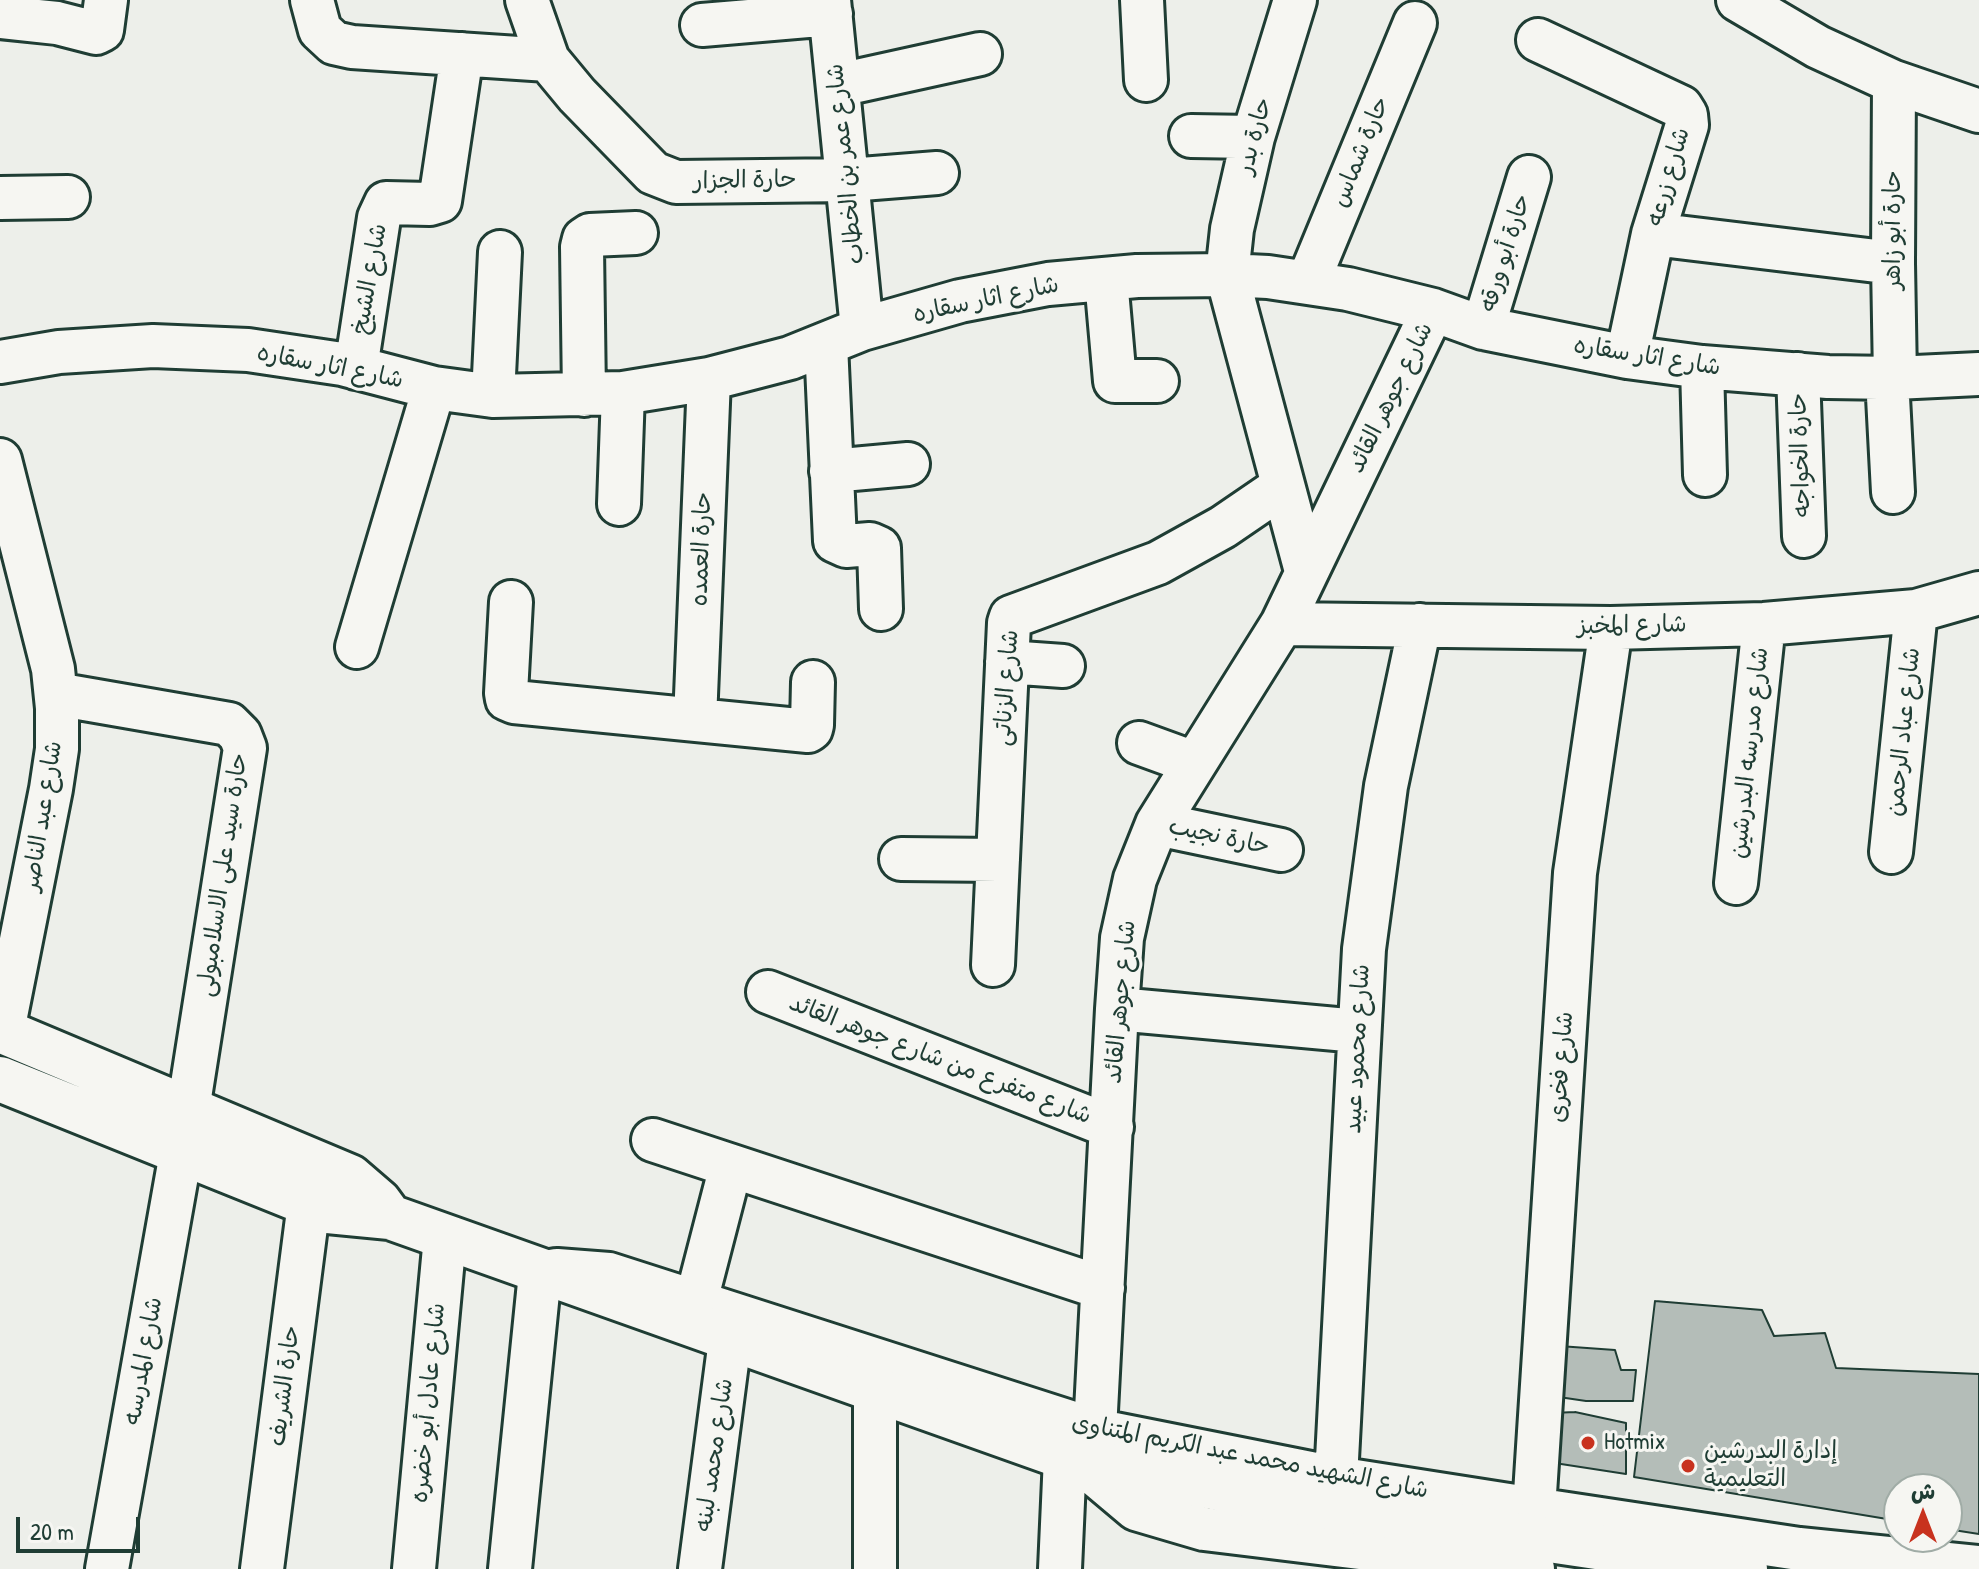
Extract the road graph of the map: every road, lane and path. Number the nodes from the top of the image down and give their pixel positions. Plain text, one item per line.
1 (106, 0) edge
2 (312, 0) edge
3 (527, 0) edge
4 (1142, 0) edge
5 (1295, 0) edge
6 (1739, 0) edge
7 (830, 7) edge
8 (0, 17) edge
9 (1415, 23) dead end
10 (702, 25) dead end
11 (1538, 40) dead end
12 (462, 54) junction
13 (980, 54) dead end
14 (548, 60) junction
15 (1146, 80) dead end
16 (1894, 82) junction
17 (839, 85) junction
18 (1979, 111) edge
19 (1191, 136) dead end
20 (1253, 137) junction
21 (937, 173) dead end
22 (1529, 177) dead end
23 (849, 180) junction
24 (68, 197) dead end
25 (0, 198) edge
26 (636, 233) dead end
27 (1653, 234) junction
28 (500, 252) dead end
29 (1893, 263) junction
30 (1227, 275) junction
31 (1106, 279) junction
32 (1308, 282) junction
33 (1433, 310) junction
34 (1483, 328) junction
35 (844, 337) junction
36 (1627, 357) junction
37 (0, 362) edge
38 (1702, 367) junction
39 (356, 368) junction
40 (1798, 374) junction
41 (1979, 374) edge
42 (1891, 378) junction
43 (709, 379) junction
44 (1157, 381) dead end
45 (434, 388) junction
46 (604, 394) junction
47 (493, 396) junction
48 (0, 460) edge
49 (908, 464) dead end
50 (831, 471) junction
51 (1705, 475) dead end
52 (1283, 486) junction
53 (1893, 492) dead end
54 (619, 504) dead end
55 (1804, 536) dead end
56 (1306, 571) junction
57 (1979, 593) edge
58 (511, 602) dead end
59 (881, 609) dead end
60 (1916, 611) junction
61 (1282, 624) junction
62 (1764, 624) junction
63 (1420, 625) junction
64 (1611, 628) junction
65 (357, 647) dead end
66 (1007, 662) junction
67 (1063, 666) dead end
68 (813, 682) dead end
69 (56, 694) junction
70 (695, 720) junction
71 (1139, 743) dead end
72 (1194, 763) junction
73 (1157, 824) junction
74 (1281, 850) dead end
75 (1891, 852) dead end
76 (901, 859) dead end
77 (998, 860) junction
78 (1736, 883) dead end
79 (993, 965) dead end
80 (768, 992) dead end
81 (1117, 1009) junction
82 (1, 1031) edge
83 (1358, 1031) junction
84 (0, 1079) edge
85 (188, 1110) junction
86 (1112, 1127) junction
87 (653, 1140) dead end
88 (181, 1153) junction
89 (731, 1166) junction
90 (309, 1203) junction
91 (390, 1217) junction
92 (445, 1237) junction
93 (540, 1273) junction
94 (1103, 1288) junction
95 (696, 1301) junction
96 (730, 1340) junction
97 (875, 1391) junction
98 (1080, 1449) junction
99 (1336, 1478) junction
100 (1531, 1538) edge
101 (1363, 1559) edge
102 (1798, 1559) edge
103 (1979, 1567) edge
104 (107, 1569) edge
105 (262, 1569) edge
106 (414, 1569) edge
107 (510, 1569) edge
108 (700, 1569) edge
109 (875, 1569) edge
110 (1060, 1569) edge
111 (1745, 1569) edge

1 - 8 street
2 - 12 street
3 - 14 street, حارة الجزار
4 - 15 street
5 - 20 street, حارة بدر
6 - 16 street
7 - 10 street
7 - 17 street, شارع عمر بن الخطاب
9 - 32 street, حارة شماس
11 - 27 street, شارع زرعه
12 - 14 street
12 - 39 street, شارع الشيخ
13 - 17 street
14 - 23 street, حارة الجزار
16 - 18 street
16 - 29 street, حارة أبو زاهر
17 - 23 street, شارع عمر بن الخطاب
19 - 20 street
20 - 30 street, حارة بدر
21 - 23 street, حارة الجزار
22 - 34 street, حارة أبو ورقه
23 - 35 street, شارع عمر بن الخطاب
24 - 25 street
26 - 46 street
27 - 29 street
27 - 36 street, شارع زرعه
28 - 47 street
29 - 42 street, حارة أبو زاهر
30 - 31 street, شارع اثار سقاره
30 - 32 street, شارع اثار سقاره
30 - 52 street
31 - 35 street, شارع اثار سقاره
31 - 44 street
32 - 33 street, شارع اثار سقاره
33 - 34 street, شارع اثار سقاره
33 - 56 street, شارع جوهر القائد
34 - 36 street, شارع اثار سقاره
35 - 43 street, شارع اثار سقاره
35 - 50 street, شارع عمر بن الخطاب
36 - 38 street, شارع اثار سقاره
37 - 39 street, شارع اثار سقاره
38 - 40 street, شارع اثار سقاره
38 - 51 street
39 - 45 street, شارع اثار سقاره
40 - 42 street, شارع اثار سقاره
40 - 55 street, حارة الخواجه
41 - 42 street, شارع اثار سقاره
42 - 53 street, حارة أبو زاهر
43 - 46 street, شارع اثار سقاره
43 - 70 street, حارة العمده
45 - 47 street, شارع اثار سقاره
45 - 65 street
46 - 47 street, شارع اثار سقاره
46 - 54 street
48 - 69 street, شارع عبد الناصر
49 - 50 street
50 - 59 street, شارع عمر بن الخطاب
52 - 56 street
52 - 66 street, شارع الزناتى
56 - 61 street, شارع جوهر القائد
57 - 60 street, شارع المخبز
58 - 70 street
60 - 62 street, شارع المخبز
60 - 75 street, شارع عباد الرحمن
61 - 63 street, شارع المخبز
61 - 72 street, شارع جوهر القائد
62 - 64 street, شارع المخبز
62 - 78 street, شارع مدرسه البدرشين
63 - 64 street, شارع المخبز
63 - 83 street, شارع محمود عبيد
64 - 100 street, شارع فخرى
66 - 67 street
66 - 77 street, شارع الزناتى
68 - 70 street
69 - 82 street, شارع عبد الناصر
69 - 85 street, حارة سيد على الاسلامبولى
71 - 72 street
72 - 73 street, شارع جوهر القائد
73 - 74 street, حارة نجيب
73 - 81 street, شارع جوهر القائد
76 - 77 street
77 - 79 street, شارع الزناتى
80 - 86 street, شارع متفرع من شارع جوهر القائد
81 - 83 street
81 - 86 street, شارع جوهر القائد
82 - 85 main road
83 - 99 street, شارع محمود عبيد
84 - 88 main road
85 - 91 main road
86 - 94 street, شارع جوهر القائد
87 - 89 street
88 - 90 main road
88 - 104 street, شارع المدرسه
89 - 94 street
89 - 95 street
90 - 91 main road
90 - 105 street, حارة الشريف
91 - 92 main road
92 - 93 main road
92 - 106 street, شارع عادل أبو خضره
93 - 95 street, شارع الشهيد محمد عبد الكريم المتناوى
93 - 96 main road
93 - 107 street
94 - 98 street, شارع جوهر القائد
95 - 98 street, شارع الشهيد محمد عبد الكريم المتناوى
96 - 97 main road
96 - 108 street, شارع محمد لبنه
97 - 98 main road
97 - 109 street
98 - 99 street, شارع الشهيد محمد عبد الكريم المتناوى
98 - 100 main road
98 - 101 street, شارع الشهيد محمد عبد الكريم المتناوى
98 - 110 street, شارع جوهر القائد
99 - 100 street, شارع الشهيد محمد عبد الكريم المتناوى
100 - 101 street, شارع الشهيد محمد عبد الكريم المتناوى
100 - 102 street, شارع الشهيد محمد عبد الكريم المتناوى
100 - 111 main road
102 - 103 street, شارع الشهيد محمد عبد الكريم المتناوى

